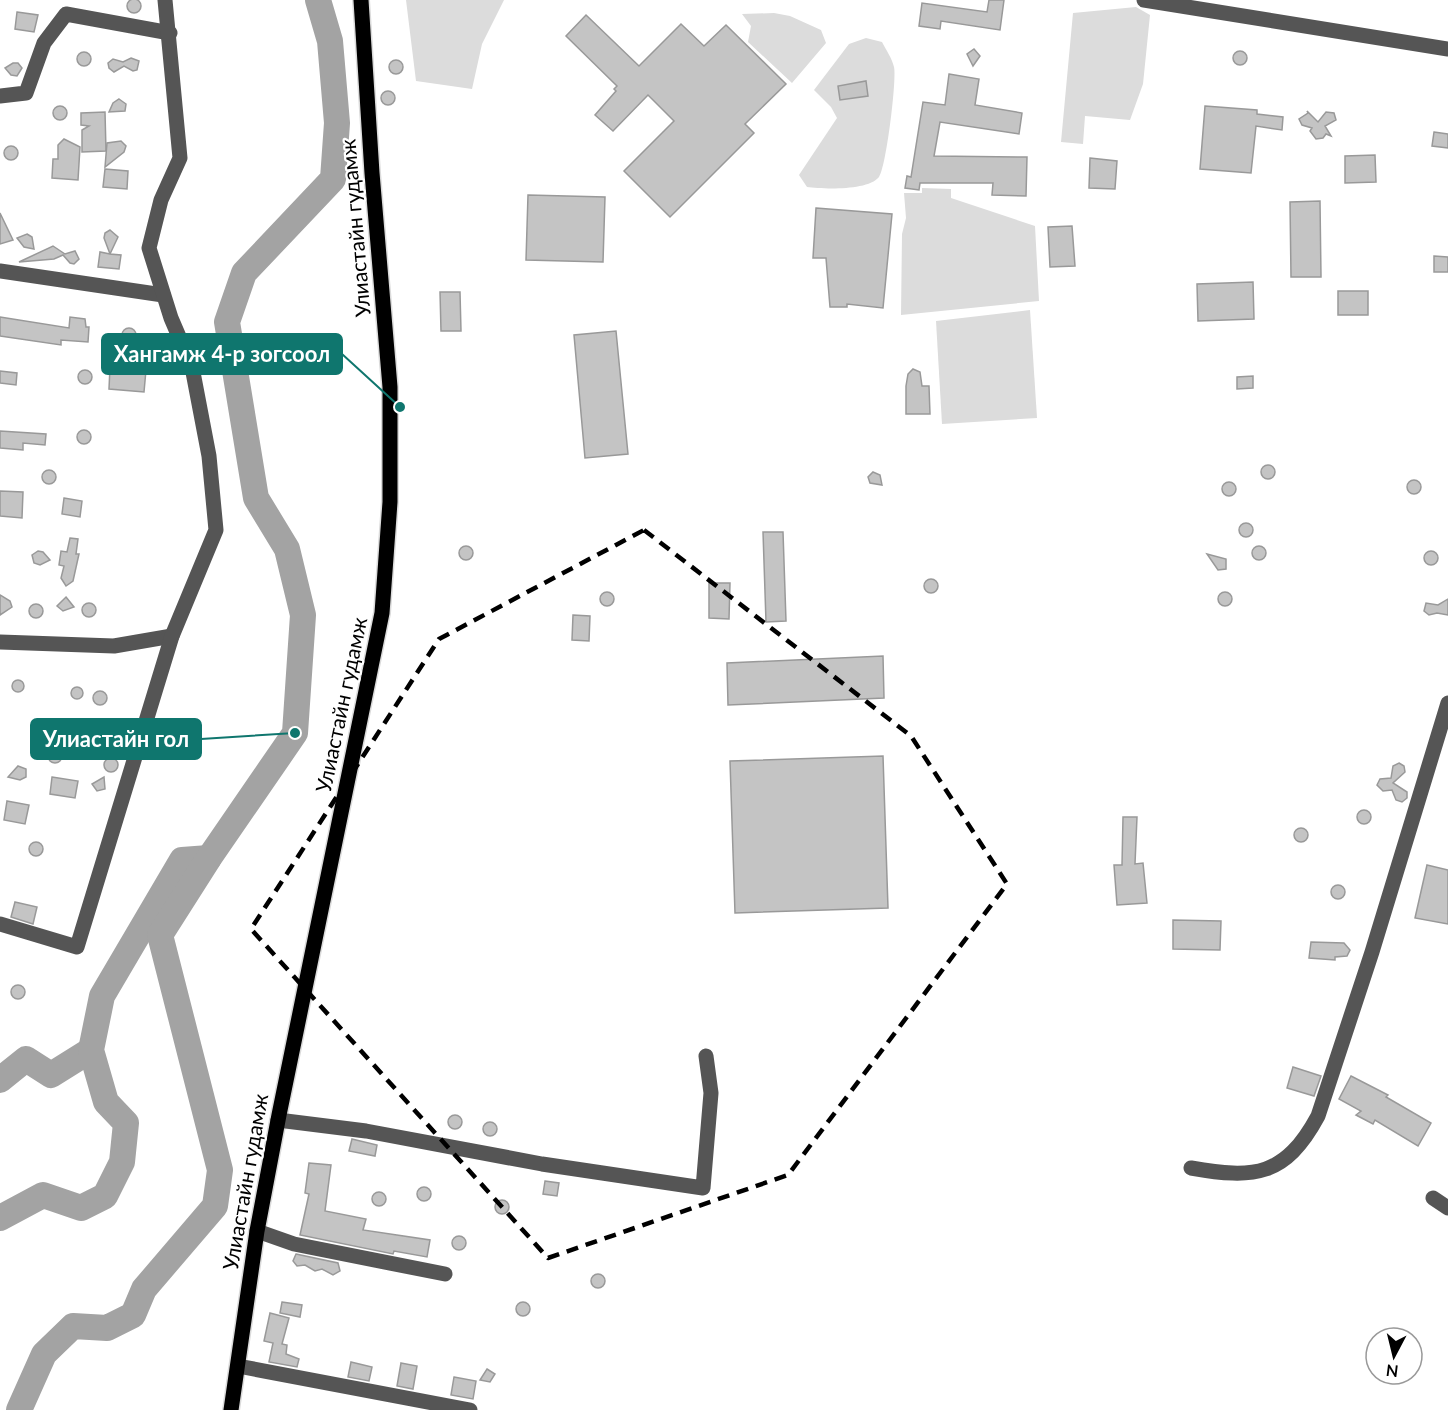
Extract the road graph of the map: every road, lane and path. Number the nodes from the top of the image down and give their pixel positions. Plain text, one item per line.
1 (165, 0) edge
2 (361, 0) edge
3 (1144, 0) edge
4 (170, 33) junction
5 (1448, 49) edge
6 (0, 96) edge
7 (0, 271) edge
8 (163, 295) junction
9 (172, 636) junction
10 (0, 642) edge
11 (1448, 703) edge
12 (0, 924) edge
13 (706, 1056) dead end
14 (278, 1120) junction
15 (1191, 1168) dead end
16 (1433, 1198) dead end
17 (1448, 1208) edge
18 (256, 1231) junction
19 (445, 1274) dead end
20 (238, 1366) junction
21 (231, 1410) edge
22 (470, 1410) edge

1 - 4 street
2 - 14 main road, Улиастайн гудамж
3 - 5 street
4 - 6 street
4 - 8 street
7 - 8 street
8 - 9 street
9 - 10 street
9 - 12 street
11 - 15 street
13 - 14 street
14 - 18 main road, Улиастайн гудамж
16 - 17 street
18 - 19 street
18 - 20 main road, Улиастайн гудамж
20 - 21 main road, Улиастайн гудамж
20 - 22 street

